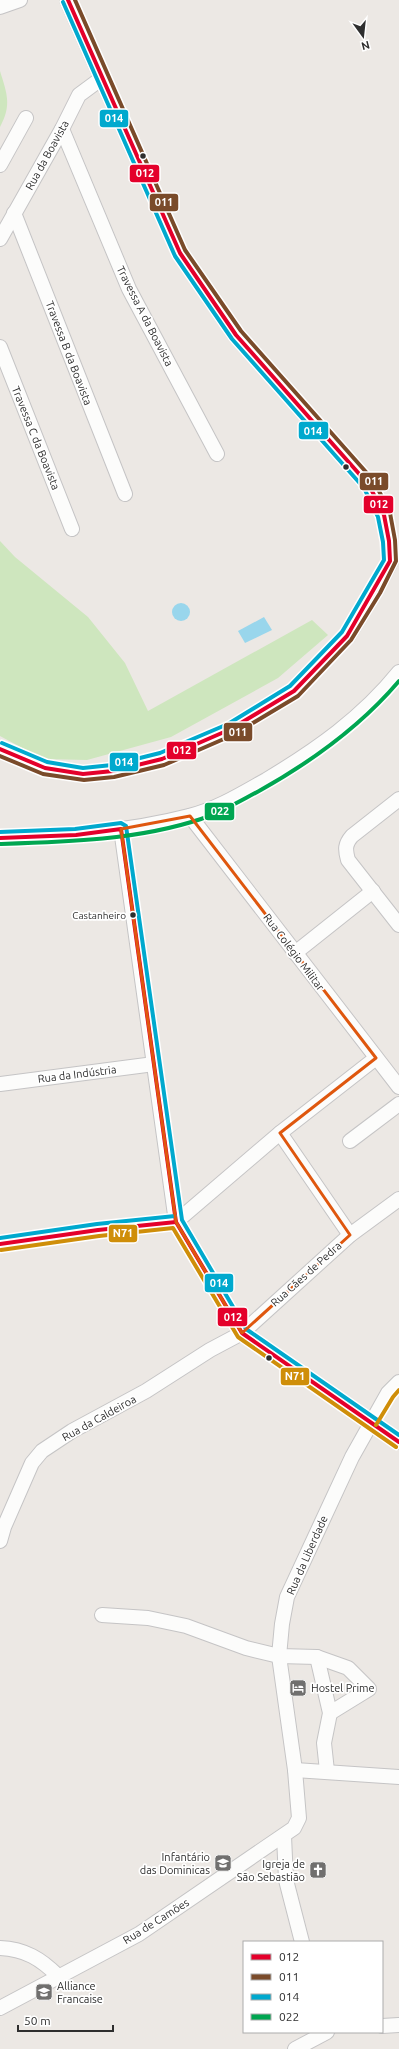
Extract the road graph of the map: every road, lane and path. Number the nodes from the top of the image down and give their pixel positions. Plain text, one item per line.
1 (20, 0) edge
2 (68, 0) edge
3 (0, 7) edge
4 (102, 78) junction
5 (26, 118) dead end
6 (62, 130) junction
7 (0, 165) edge
8 (14, 213) junction
9 (0, 239) edge
10 (0, 347) edge
11 (217, 454) dead end
12 (125, 494) dead end
13 (72, 529) dead end
14 (399, 672) edge
15 (0, 749) edge
16 (399, 800) edge
17 (190, 816) junction
18 (121, 829) junction
19 (0, 838) edge
20 (373, 891) junction
21 (399, 925) edge
22 (295, 953) junction
23 (376, 1058) junction
24 (154, 1064) junction
25 (0, 1084) edge
26 (399, 1087) edge
27 (399, 1104) edge
28 (280, 1133) junction
29 (350, 1141) dead end
30 (399, 1199) edge
31 (176, 1222) junction
32 (350, 1235) junction
33 (0, 1244) edge
34 (242, 1333) junction
35 (399, 1382) edge
36 (371, 1422) junction
37 (399, 1442) edge
38 (0, 1542) edge
39 (102, 1615) dead end
40 (279, 1656) junction
41 (317, 1658) junction
42 (330, 1713) junction
43 (295, 1770) junction
44 (327, 1771) junction
45 (399, 1777) edge
46 (284, 1836) junction
47 (302, 1941) edge
48 (0, 1948) edge
49 (58, 1976) junction
50 (0, 2008) edge
51 (399, 2025) edge
52 (383, 2026) edge
53 (325, 2033) edge
54 (295, 2049) edge

1 - 3 street
2 - 4 main road
4 - 6 street, Rua da Boavista
4 - 15 main road
5 - 7 street
6 - 8 street, Rua da Boavista
6 - 11 street, Travessa A da Boavista
8 - 9 street, Rua da Boavista
8 - 12 street, Travessa B da Boavista
10 - 13 street, Travessa C da Boavista
14 - 17 street
16 - 20 street
17 - 18 street
17 - 22 street, Rua Colégio Militar
18 - 19 street
18 - 24 street
20 - 21 street
20 - 22 street
22 - 23 street, Rua Colégio Militar
23 - 26 street, Rua Colégio Militar
23 - 28 street
24 - 25 street, Rua da Indústria
24 - 31 street
27 - 29 street
28 - 31 street
28 - 32 street, Rua Cães de Pedra
30 - 32 street
31 - 33 street
31 - 34 street
32 - 34 street, Rua Cães de Pedra
34 - 36 street
34 - 38 street, Rua da Caldeiroa
35 - 36 street, Rua da Liberdade
36 - 37 street
36 - 40 street, Rua da Liberdade
39 - 40 street
40 - 41 street
40 - 43 street, Rua da Liberdade
41 - 42 street
41 - 42 street
42 - 44 street
43 - 44 street
43 - 46 street, Rua da Liberdade
44 - 45 street
46 - 47 street
46 - 49 street, Rua de Camões
48 - 49 street
49 - 50 street, Rua de Camões
51 - 52 street
53 - 54 street

